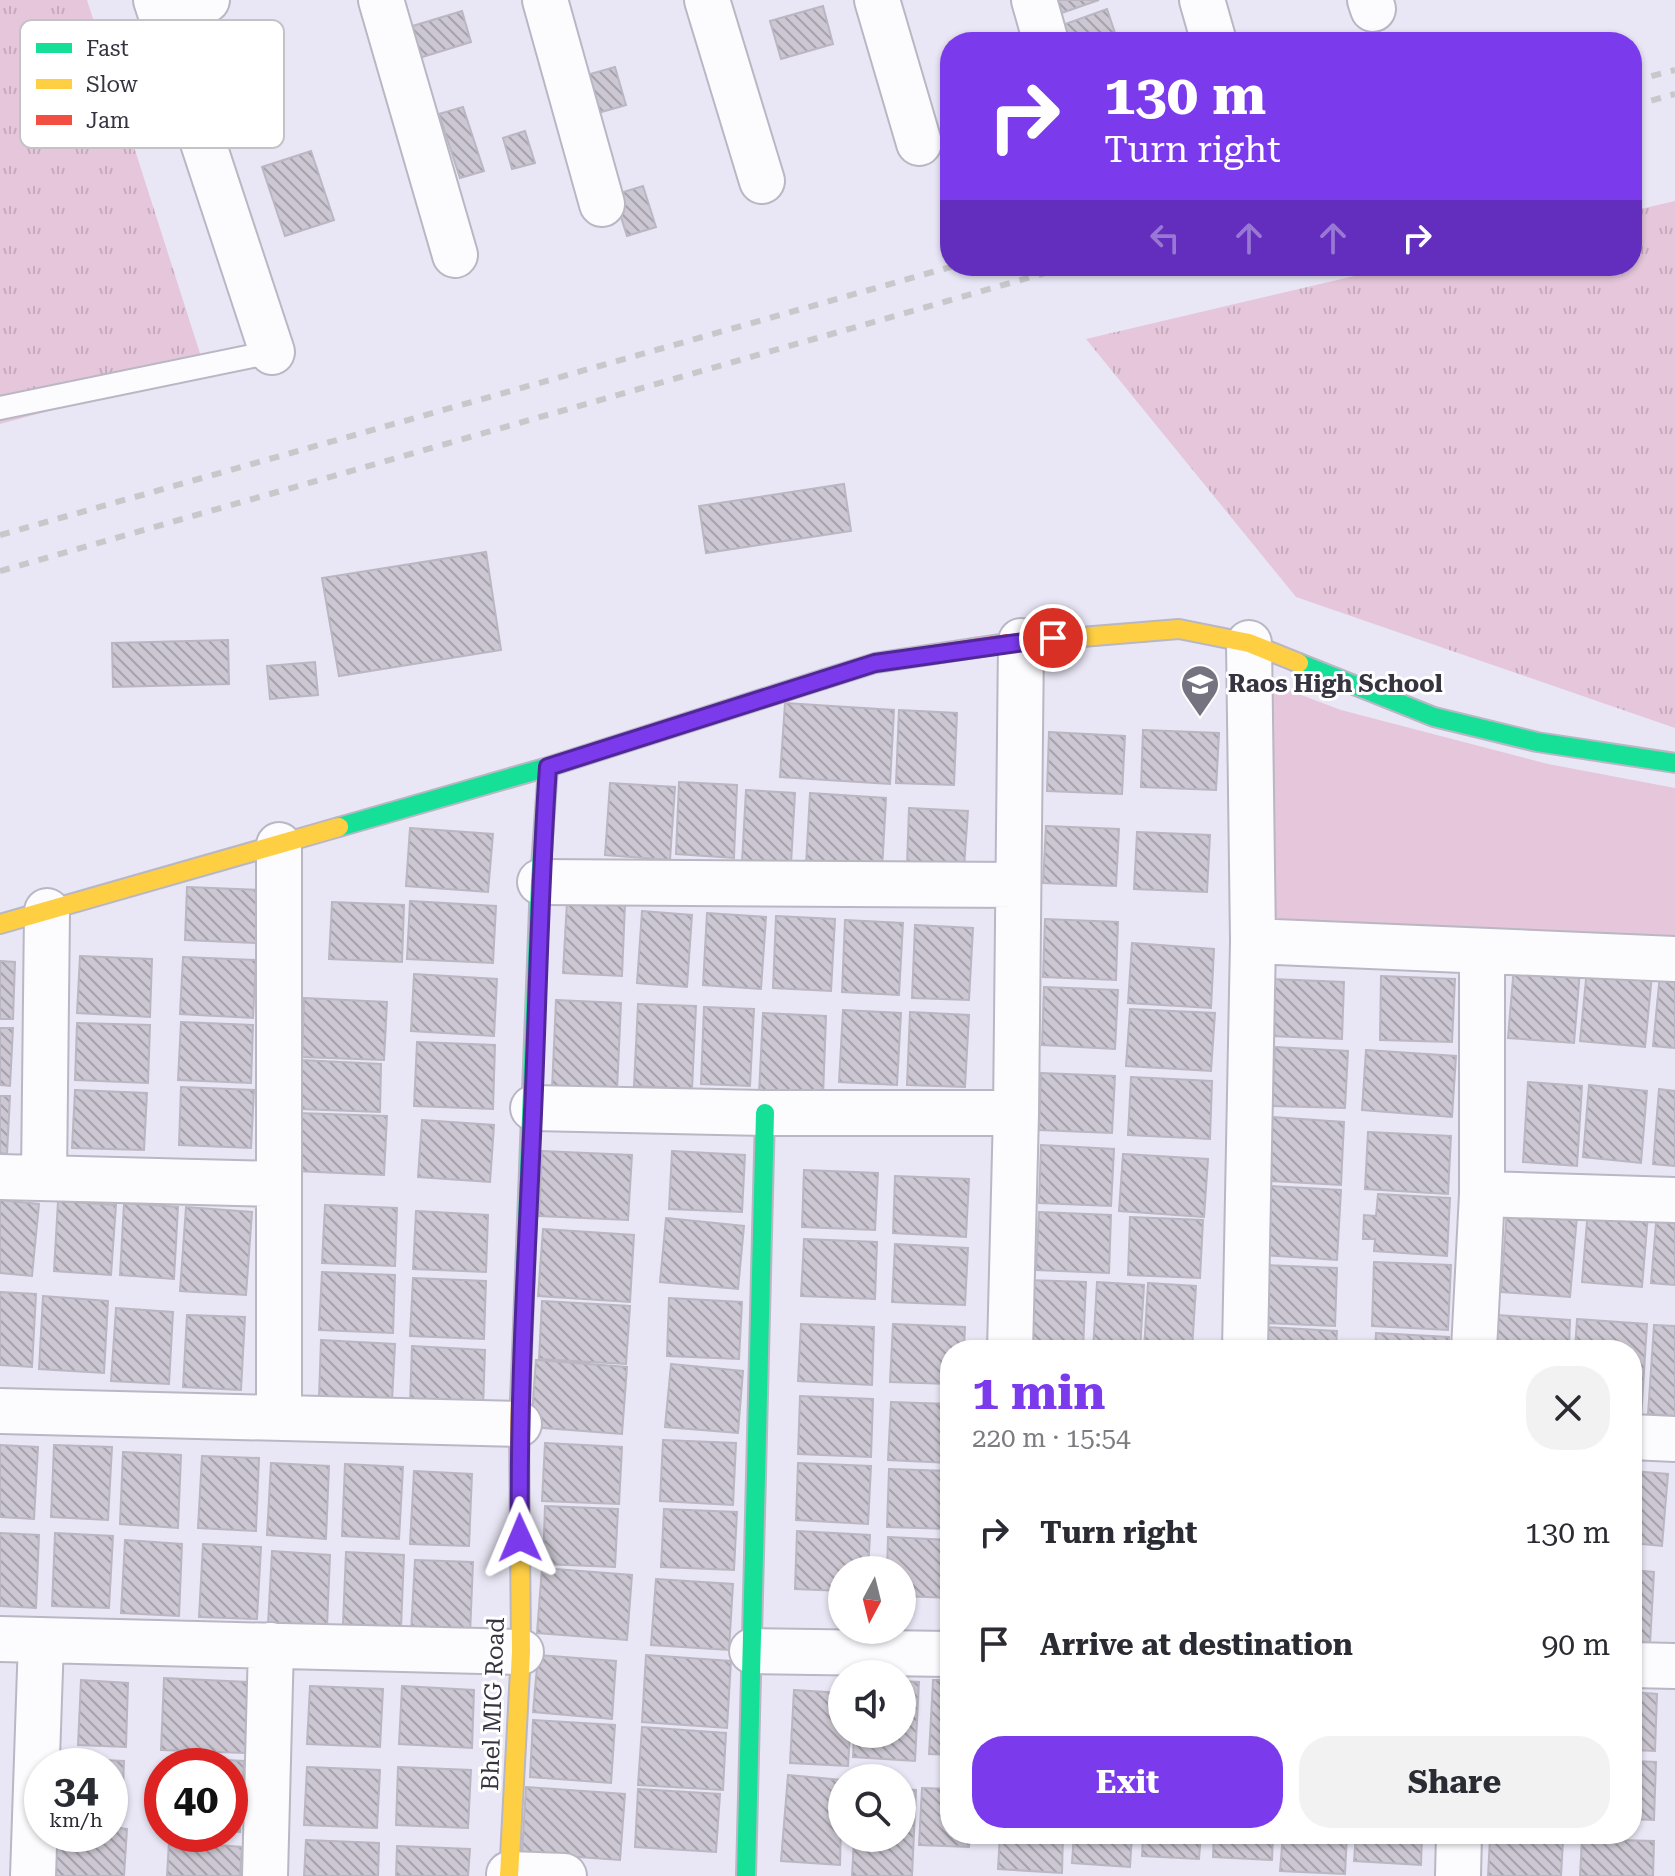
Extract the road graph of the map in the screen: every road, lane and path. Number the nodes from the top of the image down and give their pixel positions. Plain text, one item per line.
1 (207, 0) edge
2 (381, 0) edge
3 (545, 0) edge
4 (707, 0) edge
5 (877, 0) edge
6 (1034, 0) edge
7 (1202, 0) edge
8 (158, 6) edge
9 (1043, 32) edge
10 (1211, 32) edge
11 (919, 143) dead end
12 (205, 148) edge
13 (762, 181) dead end
14 (602, 204) dead end
15 (455, 255) dead end
16 (272, 352) joint
17 (0, 408) edge
18 (1021, 641) junction
19 (1249, 643) junction
20 (1675, 763) edge
21 (548, 767) junction
22 (279, 845) junction
23 (540, 882) junction
24 (1018, 885) junction
25 (47, 911) junction
26 (0, 924) edge
27 (1253, 941) junction
28 (1482, 953) junction
29 (1675, 959) edge
30 (533, 1108) junction
31 (765, 1113) junction
32 (1016, 1113) junction
33 (0, 1177) edge
34 (44, 1178) junction
35 (279, 1184) junction
36 (1482, 1194) junction
37 (1675, 1200) edge
38 (1010, 1340) edge
39 (1245, 1340) edge
40 (1475, 1340) edge
41 (0, 1411) edge
42 (279, 1417) junction
43 (519, 1424) junction
44 (1642, 1437) edge
45 (1675, 1439) edge
46 (20, 1640) edge
47 (271, 1645) junction
48 (752, 1651) junction
49 (521, 1652) junction
50 (940, 1654) edge
51 (1642, 1665) edge
52 (1675, 1666) edge
53 (1459, 1844) edge
54 (509, 1875) edge
55 (33, 1876) edge
56 (265, 1876) edge
57 (564, 1876) edge
58 (746, 1876) edge
59 (1458, 1876) edge

1 - 8 street
2 - 15 street
3 - 14 street
4 - 13 street
5 - 11 street
6 - 9 street
7 - 10 street
12 - 16 street
16 - 17 lane
18 - 19 street
18 - 21 street
18 - 24 street
19 - 20 street
19 - 27 street
21 - 22 street
21 - 23 street, Bhel MIG Road
22 - 25 street
22 - 35 street
23 - 24 street
23 - 30 street, Bhel MIG Road
24 - 32 street
25 - 26 street
25 - 34 street
27 - 28 street
27 - 39 street
28 - 29 street
28 - 36 street
30 - 31 street
30 - 43 street, Bhel MIG Road
31 - 32 street
31 - 48 street
32 - 38 street
33 - 34 street
34 - 35 street
35 - 42 street
36 - 37 street
36 - 40 street
41 - 42 street
42 - 43 street
43 - 49 street, Bhel MIG Road
44 - 45 street
46 - 47 street
46 - 55 street
47 - 49 street
47 - 56 street
48 - 50 street
48 - 58 street
49 - 54 street, Bhel MIG Road
51 - 52 street
53 - 59 street
54 - 57 street

